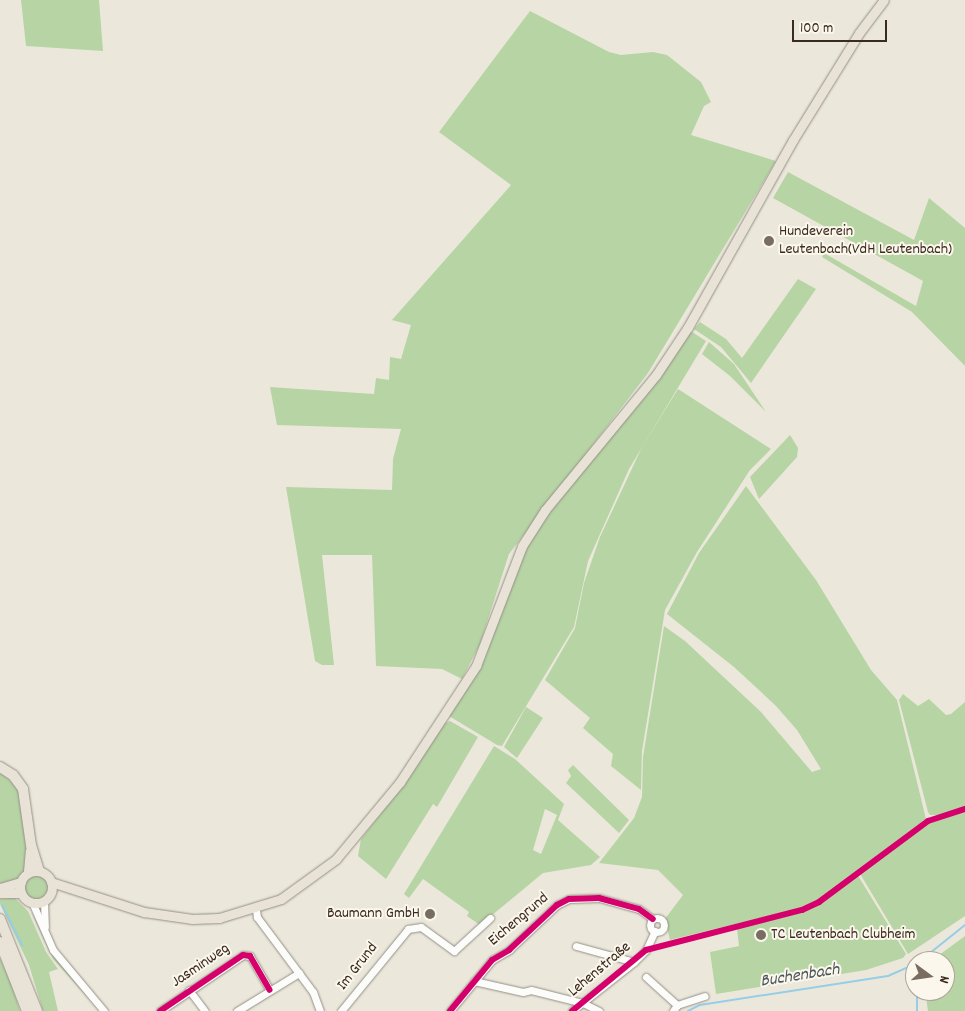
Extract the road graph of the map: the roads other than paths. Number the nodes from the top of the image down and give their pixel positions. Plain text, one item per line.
1 (884, 0) edge
2 (0, 767) edge
3 (34, 872) junction
4 (21, 882) junction
5 (51, 882) junction
6 (1, 890) edge
7 (51, 892) junction
8 (21, 893) junction
9 (81, 893) junction
10 (44, 901) junction
11 (32, 902) junction
12 (256, 910) junction
13 (490, 918) dead end
14 (0, 919) edge
15 (653, 919) junction
16 (655, 931) junction
17 (47, 938) junction
18 (0, 942) edge
19 (576, 946) dead end
20 (634, 962) junction
21 (299, 973) junction
22 (646, 978) dead end
23 (474, 981) junction
24 (189, 990) junction
25 (270, 990) junction
26 (705, 996) dead end
27 (583, 1003) junction
28 (675, 1008) edge
29 (27, 1011) edge
30 (38, 1011) edge
31 (104, 1011) edge
32 (160, 1011) edge
33 (205, 1011) edge
34 (237, 1011) edge
35 (320, 1011) edge
36 (341, 1011) edge
37 (450, 1011) edge
38 (572, 1011) edge
39 (600, 1011) edge

1 - 12 main road
2 - 3 highway
3 - 4 main road
3 - 5 main road
4 - 6 main road
4 - 8 main road
5 - 7 main road
5 - 9 main road
6 - 8 main road
7 - 9 main road
7 - 10 main road
8 - 11 main road
9 - 12 main road
10 - 11 main road
10 - 17 street
11 - 17 street
12 - 21 street
13 - 36 street, Im Grund
14 - 30 highway
15 - 16 street
15 - 16 street
15 - 23 street, Eichengrund
16 - 20 street, Lehenstraße
17 - 31 street
18 - 29 highway
19 - 20 street, Lehenstraße
20 - 27 street, Lehenstraße
21 - 25 street
21 - 35 street
22 - 28 street
23 - 27 street, Lehenstraße
23 - 37 street, Eichengrund
24 - 25 street, Jasminweg
24 - 32 street, Jasminweg
24 - 33 street
25 - 34 street
26 - 28 street
27 - 38 street, Lehenstraße
27 - 39 street

